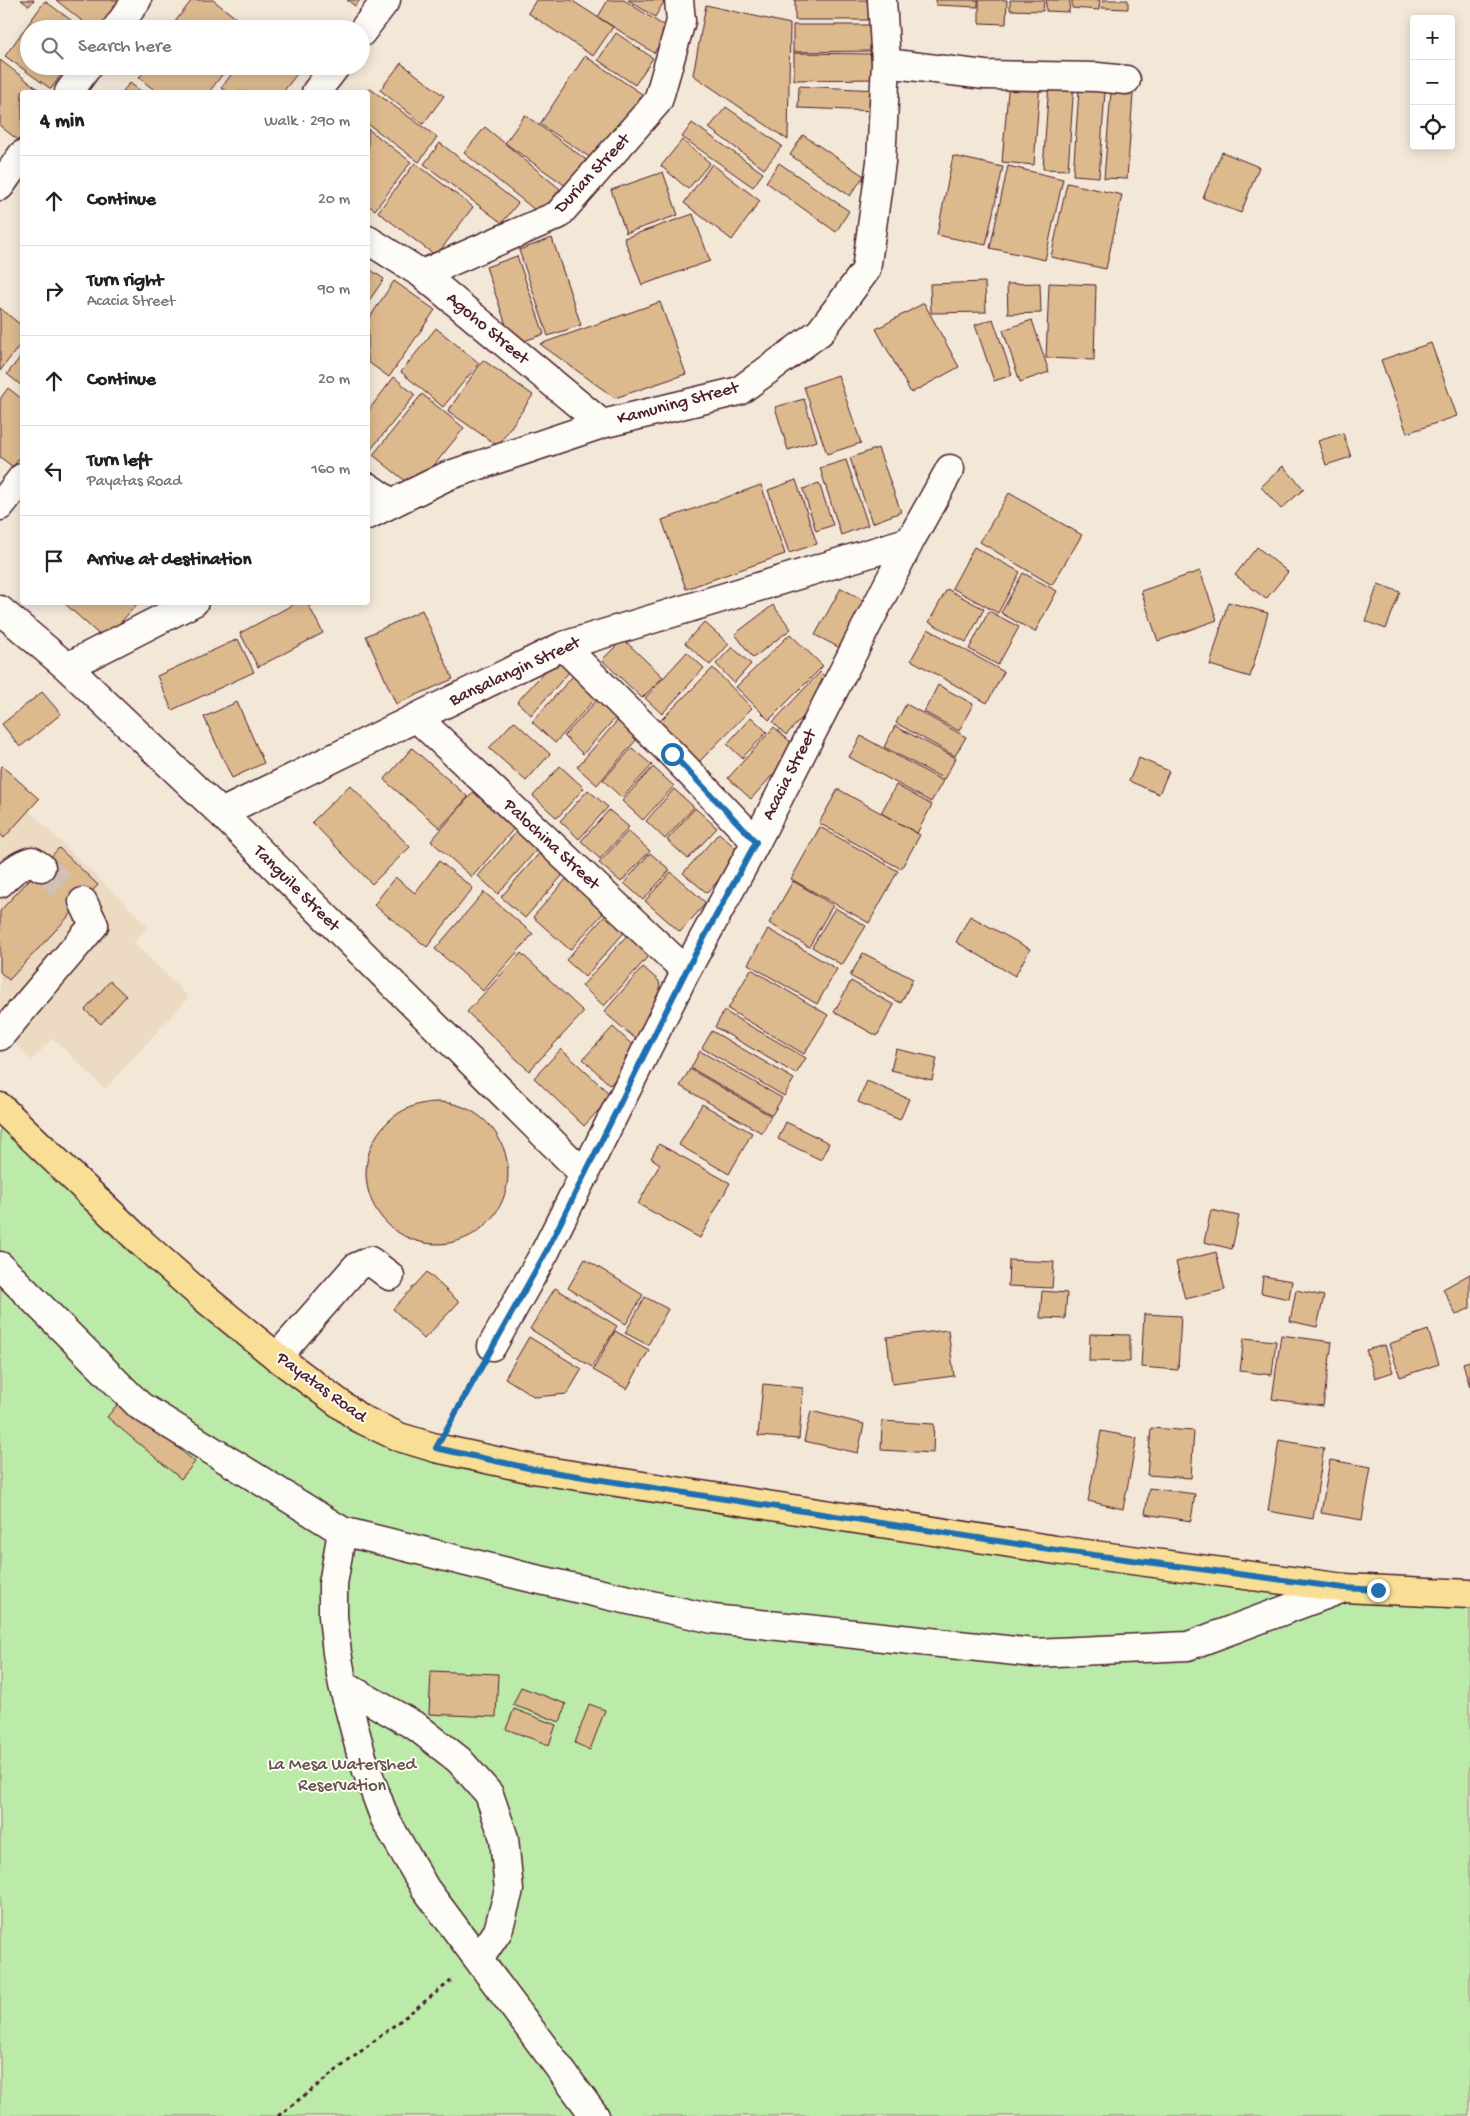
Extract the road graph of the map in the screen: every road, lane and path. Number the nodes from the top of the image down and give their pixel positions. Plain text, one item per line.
1 (137, 0) edge
2 (386, 0) edge
3 (679, 0) edge
4 (882, 0) edge
5 (123, 20) edge
6 (370, 21) edge
7 (886, 63) junction
8 (81, 75) edge
9 (329, 75) edge
10 (1126, 80) dead end
11 (70, 90) edge
12 (318, 90) edge
13 (20, 158) edge
14 (0, 186) edge
15 (370, 241) edge
16 (422, 274) junction
17 (602, 424) junction
18 (950, 469) dead end
19 (20, 481) edge
20 (370, 491) edge
21 (0, 506) edge
22 (379, 509) edge
23 (910, 541) junction
24 (188, 605) edge
25 (0, 610) edge
26 (563, 646) junction
27 (67, 667) junction
28 (417, 718) junction
29 (221, 813) junction
30 (756, 842) junction
31 (41, 867) tunnel mouth
32 (0, 883) edge
33 (83, 902) tunnel mouth
34 (686, 971) junction
35 (0, 1036) edge
36 (0, 1108) edge
37 (585, 1175) junction
38 (0, 1266) edge
39 (390, 1276) dead end
40 (492, 1346) joint
41 (277, 1357) junction
42 (436, 1448) junction
43 (342, 1531) junction
44 (1344, 1588) junction
45 (1470, 1594) edge
46 (343, 1685) junction
47 (479, 1959) junction
48 (278, 2116) edge
49 (595, 2116) edge

1 - 5 street
2 - 6 street
3 - 16 street, Durian Street
4 - 7 street, Kamuning Street
7 - 10 street
7 - 17 street, Kamuning Street
8 - 11 street
9 - 12 street
13 - 14 street
15 - 16 street, Agoho Street
16 - 17 street, Agoho Street
17 - 22 street, Kamuning Street
18 - 23 street, Acacia Street
19 - 21 street
20 - 22 street
23 - 26 street, Bansalangin Street
23 - 30 street, Acacia Street
24 - 27 street
25 - 27 street, Tanguile Street
26 - 28 street, Bansalangin Street
26 - 30 street
27 - 29 street, Tanguile Street
28 - 29 street, Bansalangin Street
28 - 34 street, Palochina Street
29 - 37 street, Tanguile Street
30 - 34 street, Acacia Street
31 - 32 street
33 - 35 street
34 - 37 street, Acacia Street
36 - 41 main road, Payatas Road
37 - 40 street, Acacia Street
38 - 43 street
39 - 41 street
40 - 42 path
41 - 42 main road, Payatas Road
42 - 44 main road, Payatas Road
43 - 44 street
43 - 46 street
44 - 45 main road, Payatas Road
46 - 47 street
46 - 47 street
47 - 48 path
47 - 49 street

